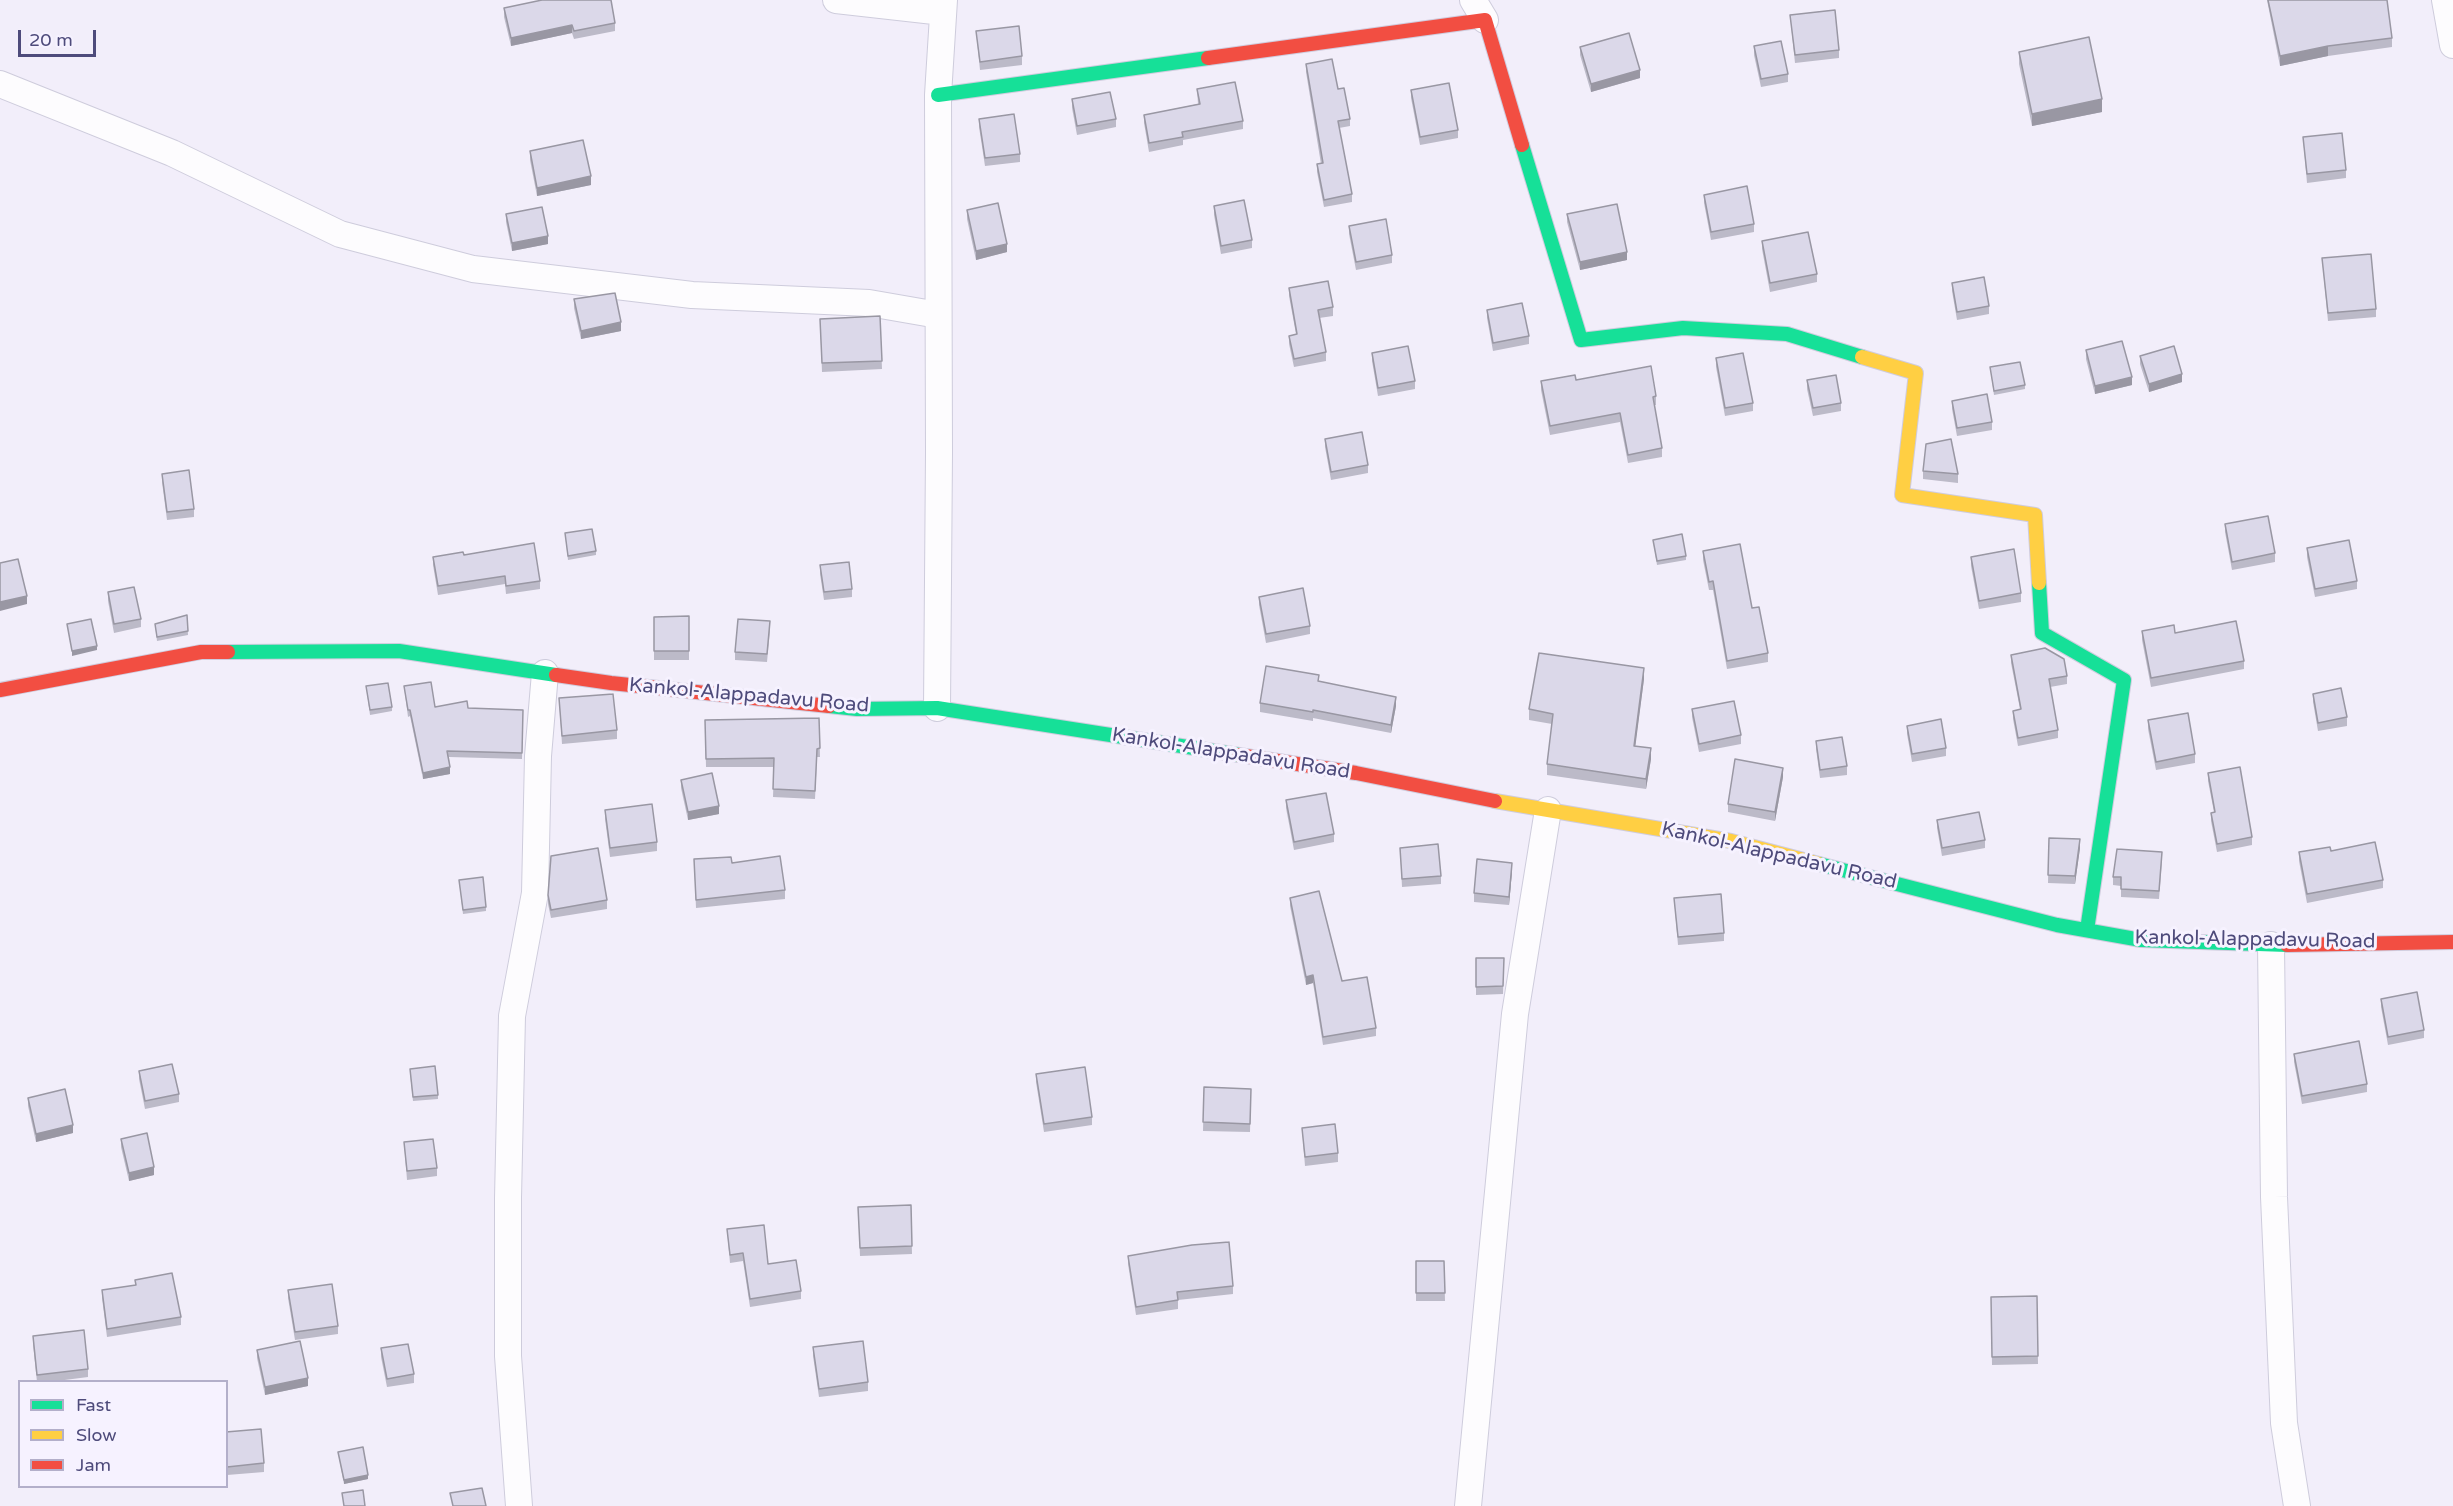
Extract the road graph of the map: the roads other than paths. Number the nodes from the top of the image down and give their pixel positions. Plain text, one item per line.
1 (836, 0) edge
2 (2445, 0) edge
3 (944, 6) edge
4 (1479, 10) edge
5 (2453, 45) edge
6 (0, 84) edge
7 (938, 95) junction
8 (938, 315) junction
9 (545, 673) junction
10 (0, 690) edge
11 (937, 708) junction
12 (1548, 810) junction
13 (2087, 930) junction
14 (2453, 942) edge
15 (2271, 945) junction
16 (519, 1506) edge
17 (1468, 1506) edge
18 (2297, 1506) edge

1 - 3 street
2 - 5 street
3 - 7 street
4 - 7 main road
4 - 13 main road
6 - 8 street
7 - 8 street
8 - 11 street
9 - 10 main road, Kankol-Alappadavu Road
9 - 11 main road, Kankol-Alappadavu Road
9 - 16 street
11 - 12 main road, Kankol-Alappadavu Road
12 - 13 main road, Kankol-Alappadavu Road
12 - 17 street
13 - 15 main road, Kankol-Alappadavu Road
14 - 15 main road, Kankol-Alappadavu Road
15 - 18 street

